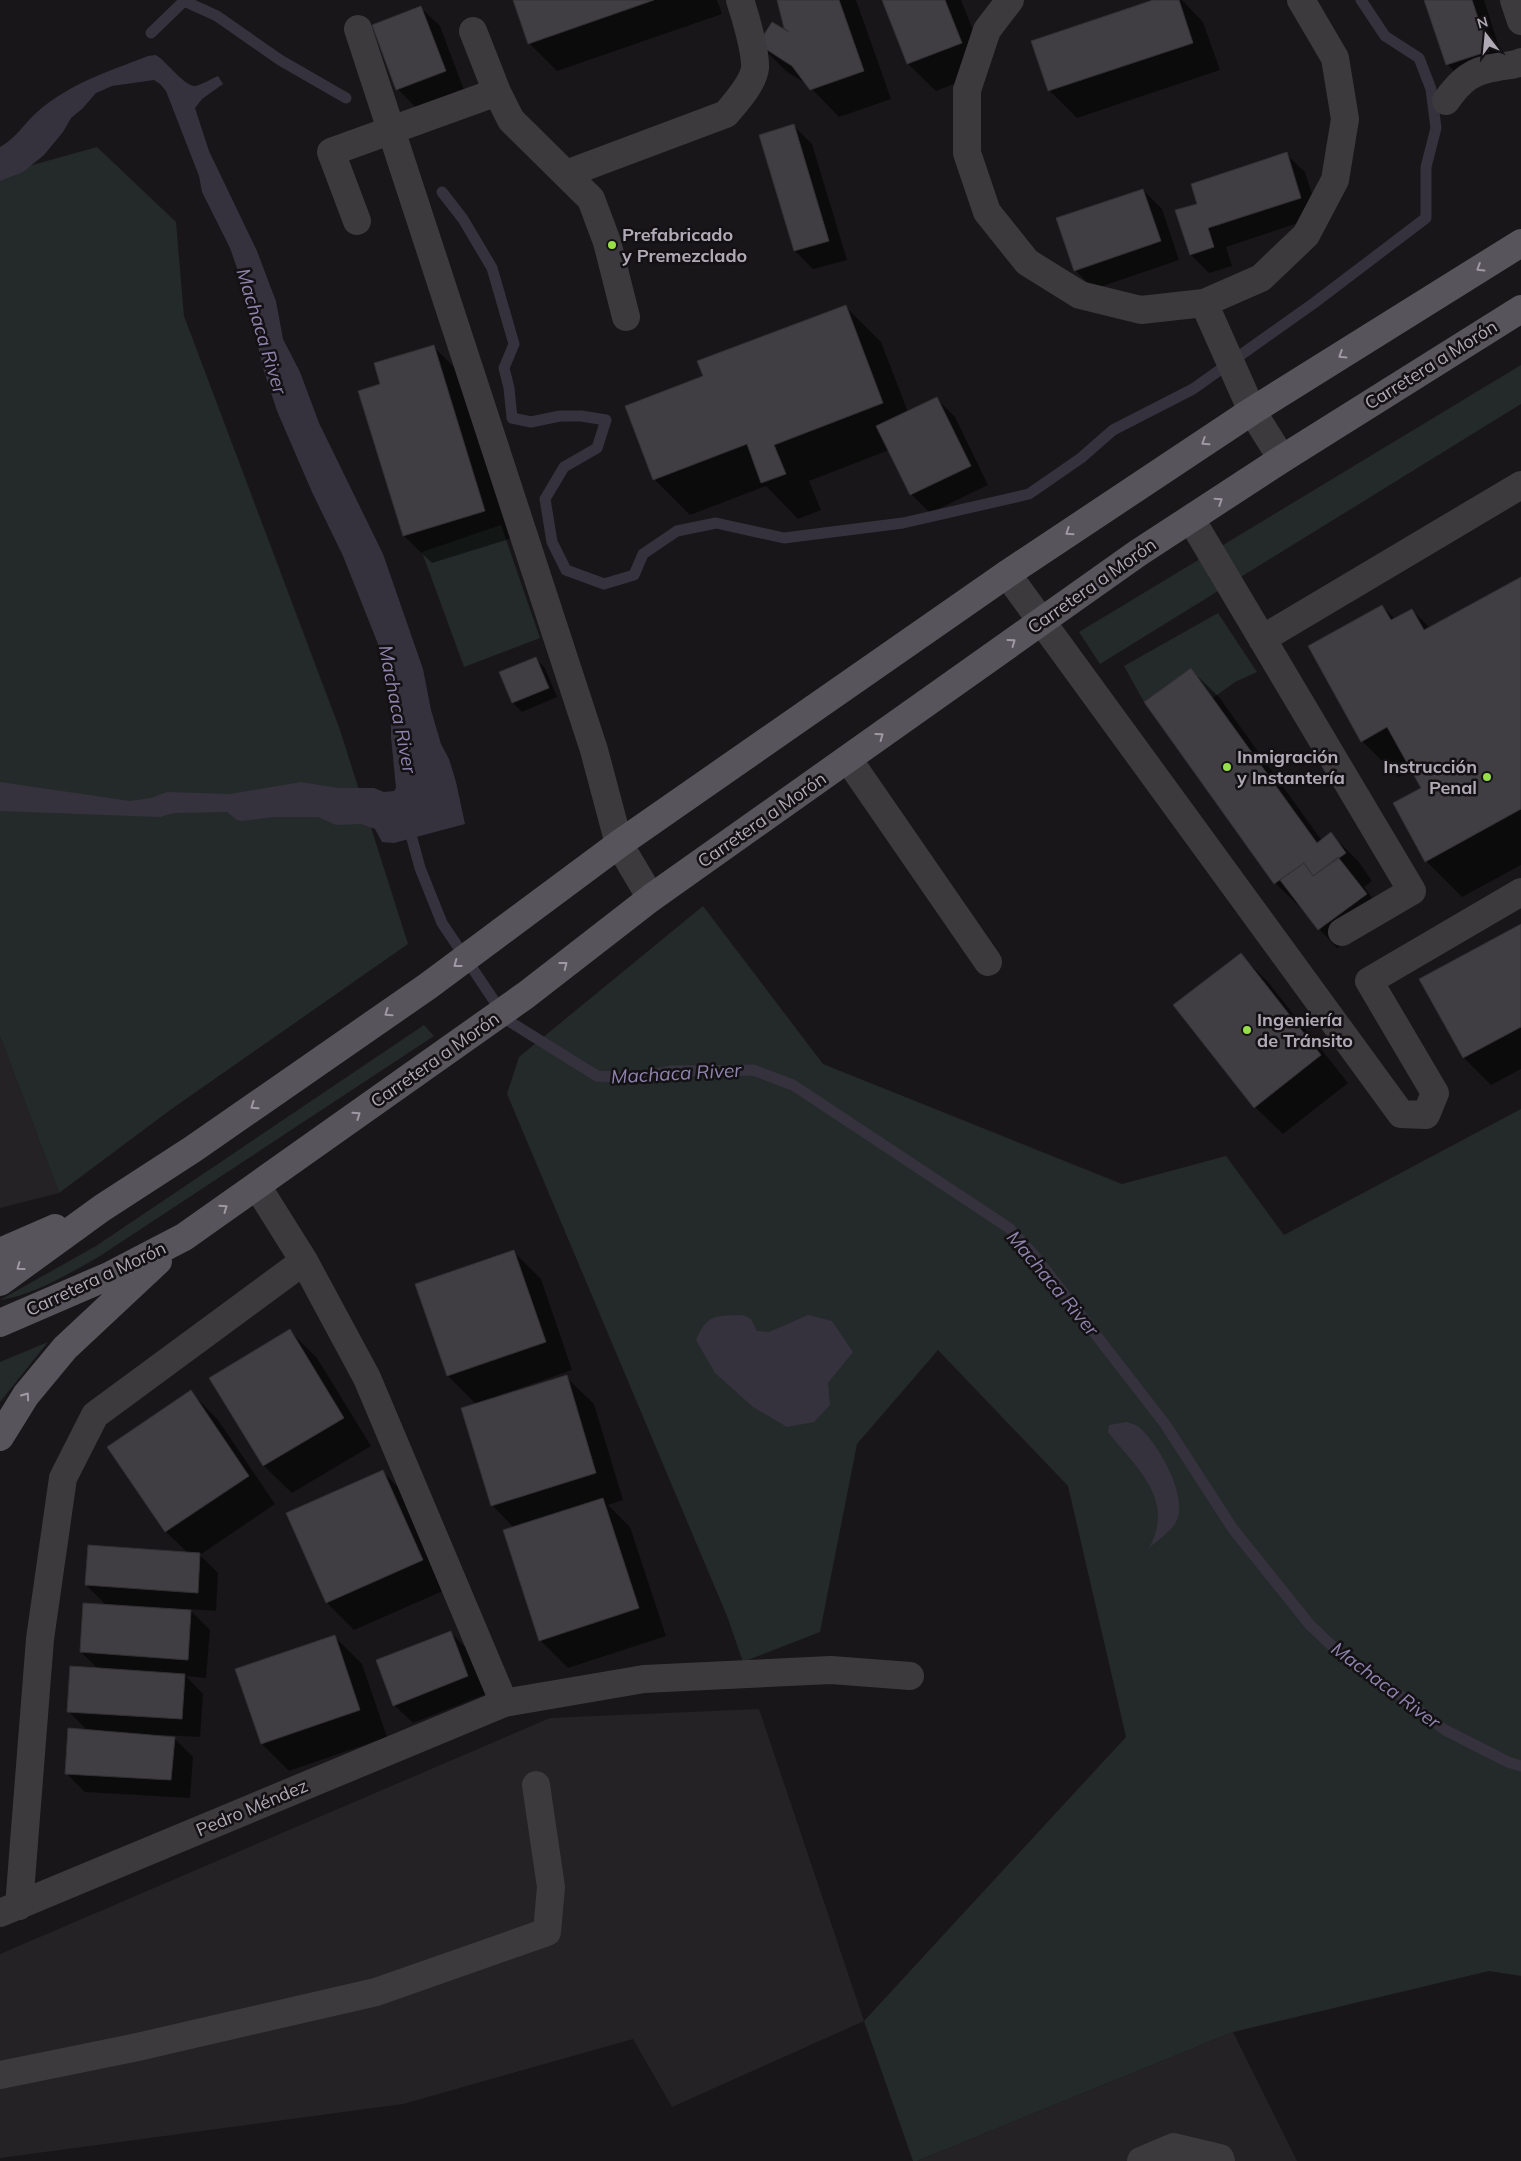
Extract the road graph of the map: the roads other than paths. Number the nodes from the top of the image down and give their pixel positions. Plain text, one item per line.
1 (740, 0) edge
2 (1010, 0) edge
3 (1301, 0) edge
4 (1514, 0) edge
5 (1521, 21) edge
6 (358, 30) dead end
7 (473, 31) dead end
8 (1521, 62) edge
9 (497, 92) junction
10 (1446, 101) dead end
11 (392, 130) junction
12 (566, 174) junction
13 (356, 221) dead end
14 (1521, 242) edge
15 (1204, 304) junction
16 (1521, 308) edge
17 (626, 317) dead end
18 (1252, 411) junction
19 (1282, 459) junction
20 (1521, 485) edge
21 (1191, 519) junction
22 (1007, 574) junction
23 (1041, 621) junction
24 (1262, 639) junction
25 (848, 759) junction
26 (619, 844) junction
27 (1521, 892) edge
28 (651, 898) junction
29 (1342, 932) dead end
30 (988, 962) dead end
31 (257, 1186) junction
32 (102, 1208) junction
33 (184, 1236) junction
34 (0, 1252) edge
35 (304, 1261) junction
36 (0, 1282) edge
37 (0, 1324) edge
38 (0, 1437) edge
39 (910, 1676) dead end
40 (504, 1702) junction
41 (536, 1785) dead end
42 (9, 1910) edge
43 (0, 2075) edge
44 (1141, 2161) edge
45 (1221, 2161) edge

1 - 12 street
2 - 15 street
3 - 15 street
4 - 5 street
6 - 11 street
7 - 9 street
8 - 10 street
9 - 11 street
9 - 12 street
11 - 13 street
11 - 26 street
12 - 17 street
14 -> 18 main road
15 - 18 street
16 - 19 main road, Carretera a Morón
18 - 19 street
18 -> 22 main road
21 -> 19 main road, Carretera a Morón
20 - 24 street
21 - 23 main road, Carretera a Morón
21 - 24 street
22 - 23 street
22 - 26 main road
25 -> 23 main road, Carretera a Morón
23 - 27 street
24 - 29 street
25 - 28 main road, Carretera a Morón
25 - 30 street
26 - 28 street
26 -> 32 main road
31 -> 28 main road, Carretera a Morón
33 -> 31 main road, Carretera a Morón
31 - 35 street
32 - 34 main road
32 -> 36 main road
33 - 37 main road, Carretera a Morón
38 -> 33 main road
35 - 40 street
35 - 42 street
39 - 40 street, Pedro Méndez
40 - 42 street, Pedro Méndez
41 - 43 street
44 - 45 street

